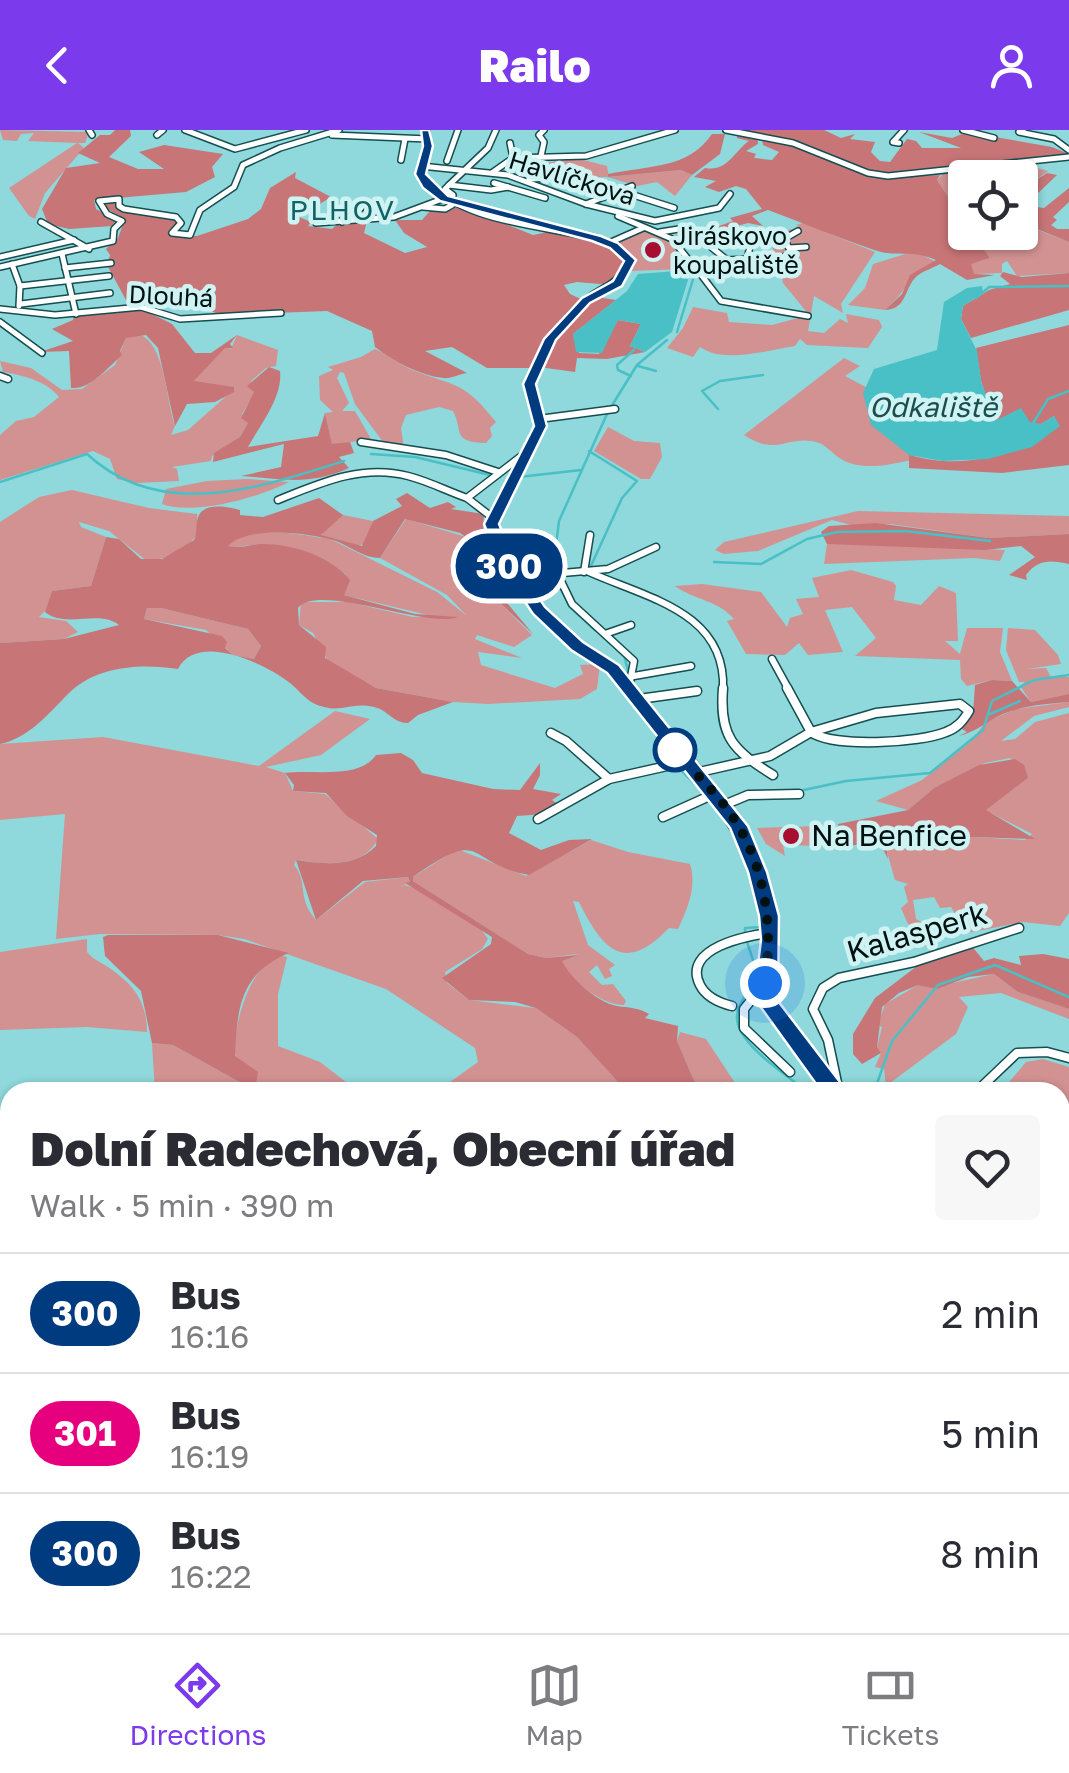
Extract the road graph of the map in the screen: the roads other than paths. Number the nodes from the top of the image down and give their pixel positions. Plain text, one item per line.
1 (163, 130) edge
2 (184, 130) edge
3 (285, 130) edge
4 (306, 130) edge
5 (407, 130) edge
6 (426, 130) edge
7 (458, 130) edge
8 (496, 130) edge
9 (544, 130) edge
10 (675, 130) edge
11 (726, 130) edge
12 (904, 130) edge
13 (963, 130) edge
14 (1024, 130) edge
15 (338, 132) edge
16 (292, 133) junction
17 (156, 135) dead end
18 (198, 136) junction
19 (994, 138) dead end
20 (428, 139) junction
21 (402, 140) junction
22 (185, 143) dead end
23 (899, 143) dead end
24 (510, 144) dead end
25 (439, 153) dead end
26 (1069, 153) edge
27 (449, 154) junction
28 (541, 156) junction
29 (513, 158) junction
30 (401, 160) dead end
31 (447, 161) dead end
32 (420, 166) junction
33 (465, 168) junction
34 (493, 172) junction
35 (554, 178) junction
36 (524, 180) junction
37 (494, 183) dead end
38 (449, 185) junction
39 (632, 186) dead end
40 (508, 188) junction
41 (617, 192) junction
42 (730, 194) dead end
43 (603, 197) junction
44 (444, 198) junction
45 (545, 198) dead end
46 (586, 204) junction
47 (419, 206) junction
48 (452, 206) dead end
49 (361, 208) dead end
50 (674, 208) dead end
51 (41, 222) dead end
52 (342, 222) junction
53 (316, 223) dead end
54 (644, 228) junction
55 (685, 228) dead end
56 (798, 231) dead end
57 (657, 232) junction
58 (74, 240) junction
59 (609, 243) junction
60 (789, 248) junction
61 (806, 248) dead end
62 (89, 249) junction
63 (683, 252) junction
64 (62, 254) junction
65 (0, 257) edge
66 (21, 262) junction
67 (730, 262) junction
68 (111, 263) dead end
69 (12, 264) junction
70 (0, 267) edge
71 (65, 268) junction
72 (716, 268) junction
73 (109, 276) dead end
74 (69, 281) junction
75 (20, 286) junction
76 (110, 293) dead end
77 (72, 297) junction
78 (22, 304) junction
79 (0, 309) edge
80 (11, 311) junction
81 (281, 313) dead end
82 (76, 314) junction
83 (808, 316) dead end
84 (0, 322) edge
85 (42, 352) dead end
86 (0, 376) edge
87 (8, 379) dead end
88 (612, 409) dead end
89 (539, 418) junction
90 (361, 442) dead end
91 (529, 450) junction
92 (498, 472) junction
93 (467, 498) junction
94 (278, 500) dead end
95 (492, 518) junction
96 (590, 535) dead end
97 (656, 547) dead end
98 (587, 572) junction
99 (558, 575) junction
100 (516, 578) junction
101 (631, 625) dead end
102 (604, 634) junction
103 (640, 649) dead end
104 (627, 653) junction
105 (772, 659) dead end
106 (691, 666) dead end
107 (632, 682) junction
108 (697, 691) dead end
109 (639, 699) junction
110 (551, 733) dead end
111 (812, 734) junction
112 (732, 745) junction
113 (685, 762) junction
114 (749, 763) junction
115 (721, 767) junction
116 (694, 773) junction
117 (773, 775) dead end
118 (609, 779) junction
119 (714, 794) junction
120 (799, 794) dead end
121 (724, 805) junction
122 (663, 817) dead end
123 (538, 819) dead end
124 (1019, 928) dead end
125 (770, 934) junction
126 (765, 983) junction
127 (732, 1006) dead end
128 (1069, 1058) edge
129 (790, 1072) dead end
130 (829, 1082) edge
131 (835, 1082) edge
132 (987, 1082) edge

1 - 17 street
2 - 18 street
3 - 16 street
4 - 16 street
5 - 21 street
6 - 20 main road
7 - 27 street
8 - 33 street
9 - 28 street
10 - 28 street
11 - 26 street
12 - 23 street
13 - 19 street
14 - 26 street
15 - 21 street
15 - 62 street
16 - 18 street
18 - 22 street
20 - 21 street
20 - 32 main road
21 - 30 street
24 - 29 street
25 - 27 street
27 - 31 street
28 - 29 street
29 - 34 street
32 - 33 street, Havlíčkova
32 - 44 main road
33 - 34 street, Havlíčkova
33 - 38 street
34 - 36 street, Havlíčkova
35 - 36 street
35 - 41 street
35 - 43 street
36 - 46 street, Havlíčkova
37 - 40 street
38 - 40 street
38 - 44 street
39 - 41 street
40 - 45 street
41 - 43 street
41 - 50 street
42 - 46 street, Havlíčkova
43 - 46 street
44 - 47 street
44 - 59 main road
46 - 54 street
47 - 48 street
47 - 52 street
49 - 52 street
51 - 58 street
52 - 53 street
54 - 57 street
54 - 59 street
55 - 57 street
56 - 60 street
57 - 63 street
58 - 62 street
58 - 65 street
59 - 89 main road
60 - 61 street
60 - 72 street
62 - 64 street
63 - 67 street
63 - 72 street
64 - 66 street
64 - 71 street
65 - 66 street
66 - 69 street
67 - 67 street
68 - 71 street
69 - 70 street
69 - 75 street
71 - 74 street
72 - 83 street
73 - 74 street
74 - 75 street
74 - 77 street
75 - 78 street
76 - 77 street
77 - 78 street
77 - 82 street
78 - 80 street
79 - 80 street, Dlouhá
80 - 82 street, Dlouhá
81 - 82 street, Dlouhá
84 - 85 street
86 - 87 street
88 - 89 street
89 - 91 main road
90 - 92 street
91 - 92 street
91 - 95 main road
92 - 93 street
93 - 94 street
93 - 95 street
95 - 100 main road
96 - 98 street
97 - 98 street
98 - 99 street
98 - 112 street
99 - 100 street
99 - 102 street
100 - 107 main road
101 - 102 street
102 - 104 street
103 - 104 street
104 - 107 street
105 - 111 street
106 - 107 street
107 - 109 main road
108 - 109 street
109 - 113 main road
110 - 118 street
111 - 111 street
111 - 114 street
112 - 114 street
112 - 115 street
113 - 116 main road
113 - 118 street
114 - 115 street
114 - 117 street
115 - 116 street
116 - 119 main road
118 - 123 street
119 - 121 main road
119 - 122 street
120 - 121 street
121 - 125 main road
124 - 131 street, Kalasperk
125 - 126 main road
125 - 127 street
126 - 129 street
126 - 130 main road
128 - 132 street

